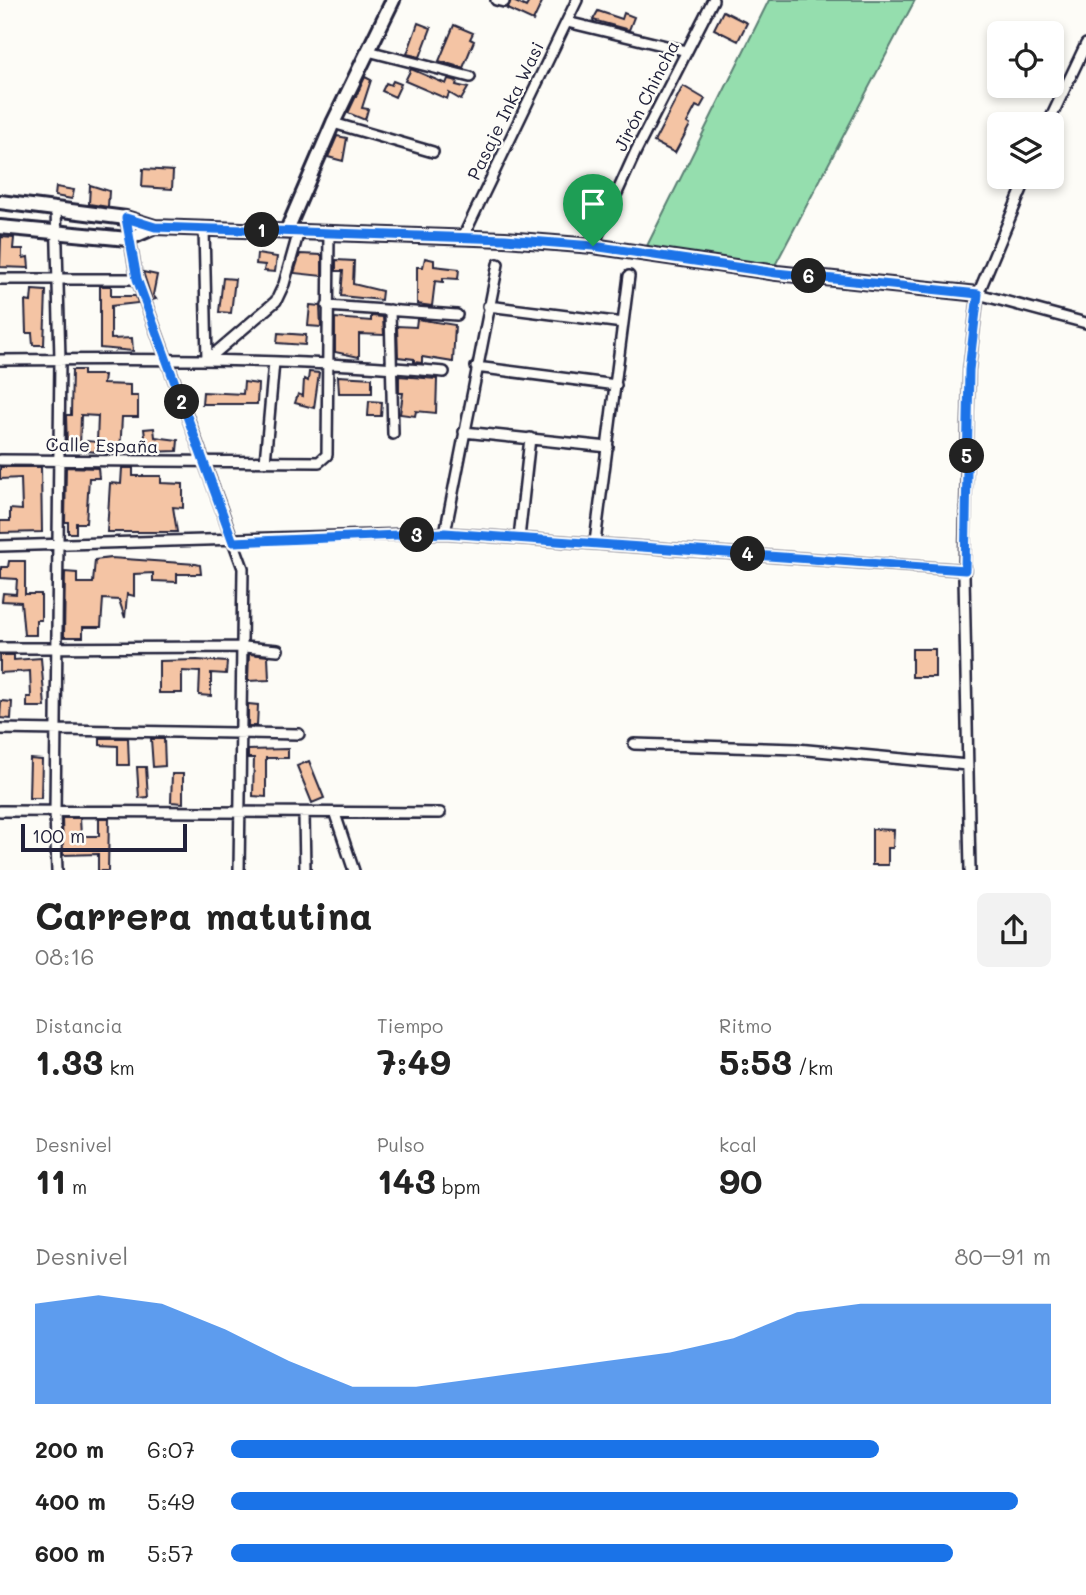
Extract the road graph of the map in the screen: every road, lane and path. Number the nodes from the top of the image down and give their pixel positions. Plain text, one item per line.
1 (393, 0) edge
2 (577, 0) edge
3 (713, 0) edge
4 (567, 22) junction
5 (1086, 44) edge
6 (368, 51) junction
7 (687, 51) junction
8 (470, 77) dead end
9 (1054, 112) edge
10 (333, 123) junction
11 (433, 152) dead end
12 (1022, 189) edge
13 (0, 202) edge
14 (55, 209) junction
15 (126, 218) junction
16 (0, 227) edge
17 (155, 227) junction
18 (204, 228) junction
19 (293, 231) junction
20 (328, 232) junction
21 (57, 234) junction
22 (464, 235) junction
23 (128, 239) junction
24 (593, 246) junction
25 (498, 264) dead end
26 (629, 276) dead end
27 (0, 279) edge
28 (59, 279) junction
29 (137, 279) junction
30 (978, 294) junction
31 (327, 306) junction
32 (488, 306) junction
33 (390, 310) junction
34 (457, 315) dead end
35 (623, 323) junction
36 (1086, 323) edge
37 (60, 359) junction
38 (167, 359) junction
39 (0, 360) edge
40 (207, 360) junction
41 (274, 362) junction
42 (326, 363) junction
43 (391, 367) junction
44 (476, 368) junction
45 (444, 372) dead end
46 (615, 385) junction
47 (464, 432) junction
48 (393, 434) dead end
49 (530, 438) junction
50 (608, 447) junction
51 (0, 460) edge
52 (57, 460) junction
53 (265, 462) junction
54 (204, 463) junction
55 (445, 533) junction
56 (519, 538) junction
57 (233, 542) junction
58 (595, 542) junction
59 (0, 546) edge
60 (56, 546) junction
61 (965, 570) junction
62 (244, 647) junction
63 (0, 648) edge
64 (55, 648) junction
65 (278, 650) dead end
66 (0, 729) edge
67 (55, 729) junction
68 (241, 731) junction
69 (299, 734) dead end
70 (634, 744) dead end
71 (967, 765) junction
72 (0, 811) edge
73 (239, 812) junction
74 (54, 813) junction
75 (440, 813) dead end
76 (304, 814) junction
77 (335, 814) junction
78 (57, 870) edge
79 (239, 870) edge
80 (305, 870) edge
81 (354, 870) edge
82 (970, 870) edge

1 - 6 street
2 - 4 street, Pasaje Inka Wasi
3 - 7 street, Jirón Chincha
4 - 7 street
4 - 22 street, Pasaje Inka Wasi
5 - 9 street
6 - 8 street
6 - 10 street
7 - 24 street, Jirón Chincha
10 - 11 street
10 - 19 street
12 - 30 street
13 - 14 street
14 - 15 street
14 - 21 street
15 - 17 street
15 - 23 street
16 - 21 street
17 - 18 street
17 - 23 street
18 - 19 street
18 - 40 street
19 - 20 street
19 - 40 street
20 - 22 street
20 - 31 street, Calle España
21 - 23 street
21 - 28 street
22 - 24 street
23 - 29 street
24 - 30 street
25 - 32 street
26 - 35 street
27 - 28 street
28 - 29 street
28 - 37 street
29 - 38 street
30 - 36 street
30 - 61 street
31 - 33 street
31 - 42 street, Calle España
32 - 35 street
32 - 44 street
33 - 34 street
33 - 43 street
35 - 46 street
37 - 38 street
37 - 39 street
37 - 52 street
38 - 40 street
38 - 54 street
40 - 41 street
41 - 42 street
41 - 53 street
42 - 43 street
42 - 53 street, Calle España
43 - 45 street
43 - 48 street
44 - 46 street
44 - 47 street
46 - 50 street
47 - 49 street
47 - 55 street
49 - 50 street
49 - 56 street
50 - 58 street
51 - 52 street, Calle España
52 - 54 street, Calle España
52 - 60 street
53 - 54 street, Calle España
54 - 57 street
55 - 56 street
55 - 57 street
56 - 58 street
57 - 60 street
57 - 62 street
58 - 61 street
59 - 60 street
60 - 64 street
61 - 71 street
62 - 64 street
62 - 65 street
62 - 68 street
63 - 64 street
64 - 67 street
66 - 67 street
67 - 68 street
67 - 74 street
68 - 69 street
68 - 73 street
70 - 71 street
71 - 82 street
72 - 74 street
73 - 74 street
73 - 76 street
73 - 79 street
74 - 78 street
75 - 77 street
76 - 77 street
76 - 80 street
77 - 81 street

